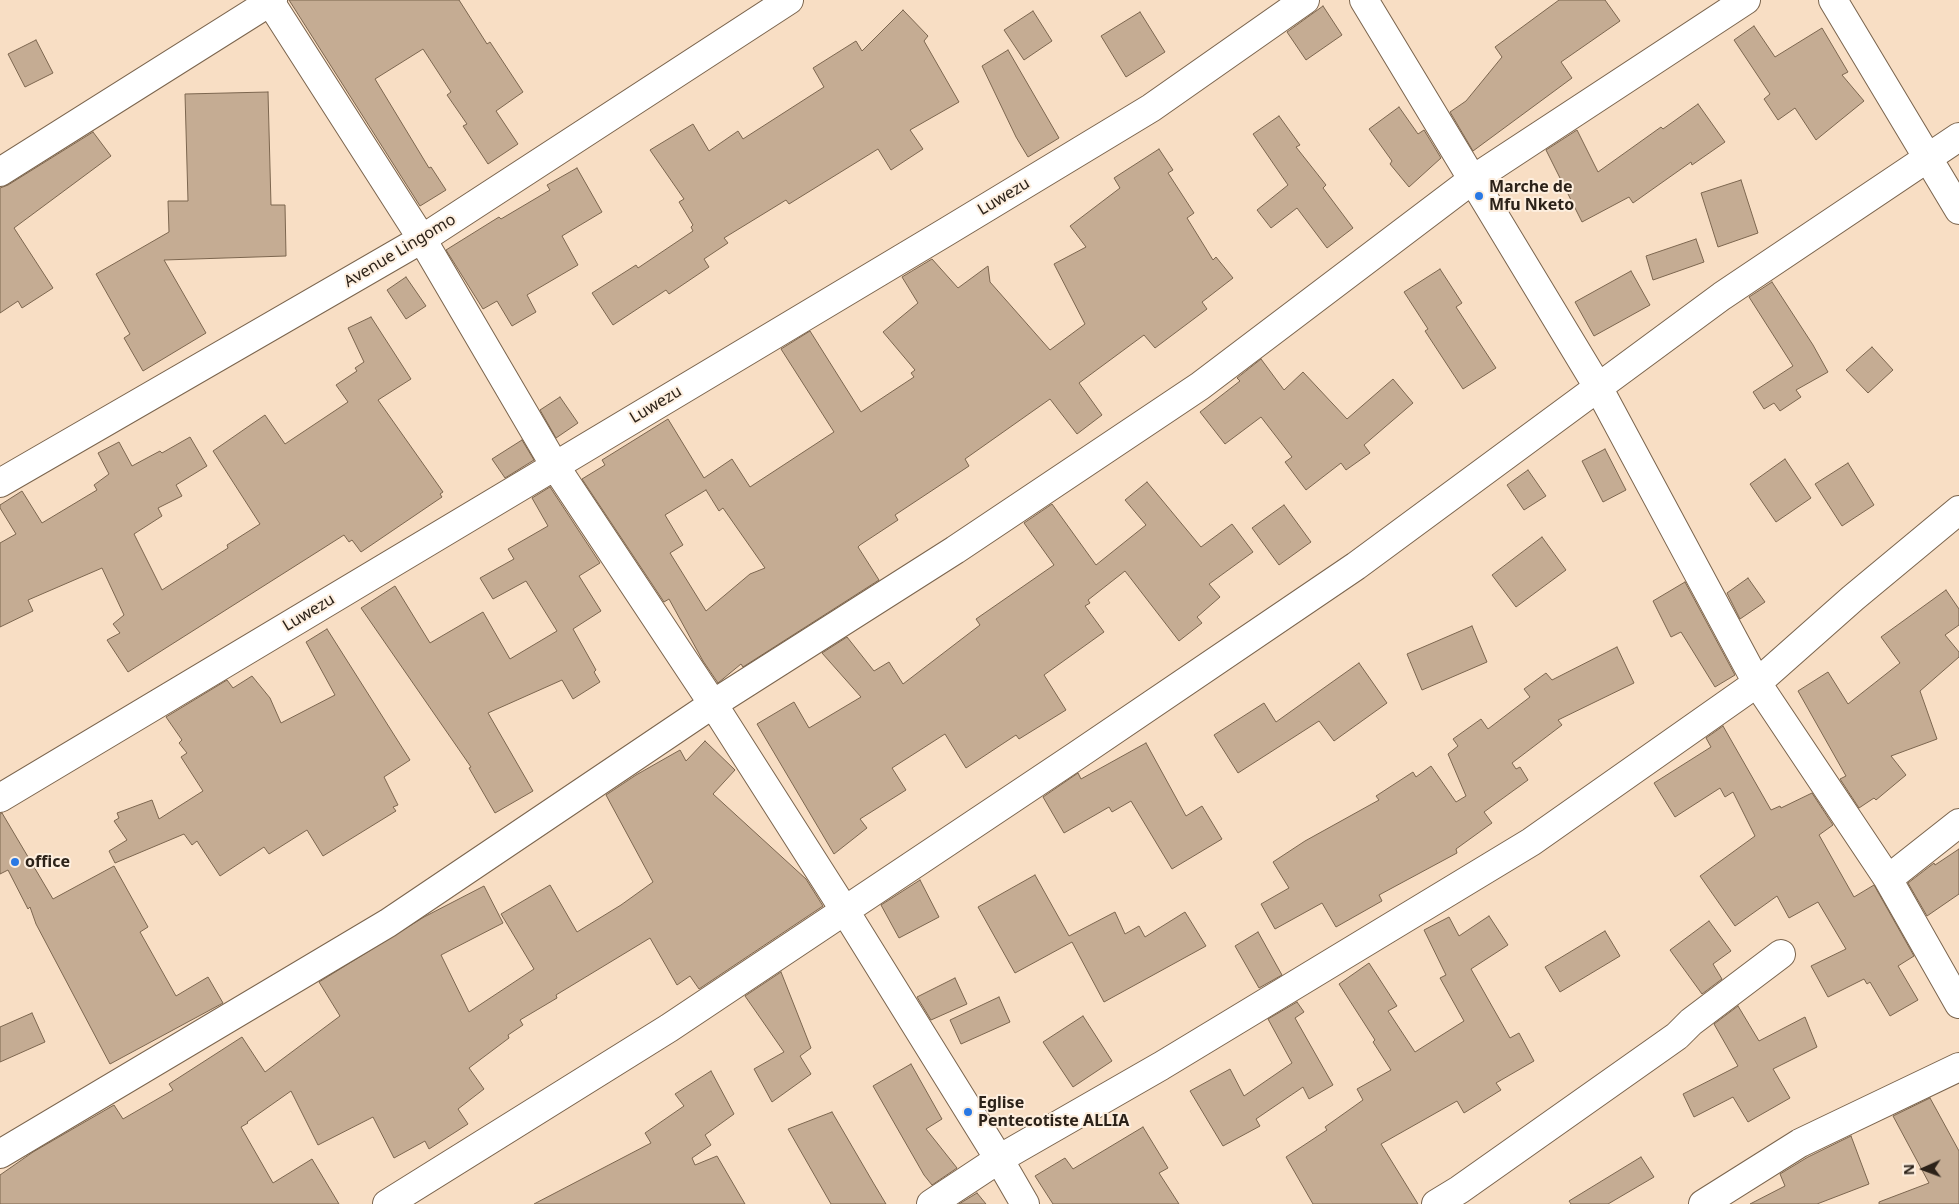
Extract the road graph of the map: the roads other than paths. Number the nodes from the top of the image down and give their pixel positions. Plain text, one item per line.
1 (789, 0) edge
2 (1305, 0) edge
3 (1364, 0) edge
4 (1746, 0) edge
5 (1833, 0) edge
6 (271, 1) edge
7 (1959, 137) edge
8 (1927, 158) junction
9 (0, 172) edge
10 (1472, 180) junction
11 (1959, 210) edge
12 (422, 239) junction
13 (1598, 387) junction
14 (555, 466) junction
15 (0, 483) edge
16 (1959, 510) edge
17 (1757, 683) junction
18 (713, 704) junction
19 (0, 798) edge
20 (1959, 823) edge
21 (1888, 879) junction
22 (844, 911) junction
23 (1781, 954) dead end
24 (1959, 1004) edge
25 (1959, 1067) edge
26 (0, 1154) edge
27 (998, 1159) junction
28 (387, 1204) edge
29 (931, 1204) edge
30 (1024, 1204) edge
31 (1436, 1204) edge
32 (1703, 1204) edge

1 - 12 street, Avenue Lingomo
2 - 14 street, Luwezu
3 - 10 street
4 - 10 street
5 - 8 street
6 - 9 street
6 - 12 street
7 - 8 street
8 - 11 street
8 - 13 street
10 - 13 street
10 - 18 street
12 - 14 street
12 - 15 street, Avenue Lingomo
13 - 17 street
13 - 22 street
14 - 18 street
14 - 19 street, Luwezu
16 - 17 street
17 - 21 street
17 - 27 street
18 - 22 street
18 - 26 street
20 - 21 street
21 - 24 street
22 - 27 street
22 - 28 street
23 - 31 street
25 - 32 street
27 - 29 street
27 - 30 street

